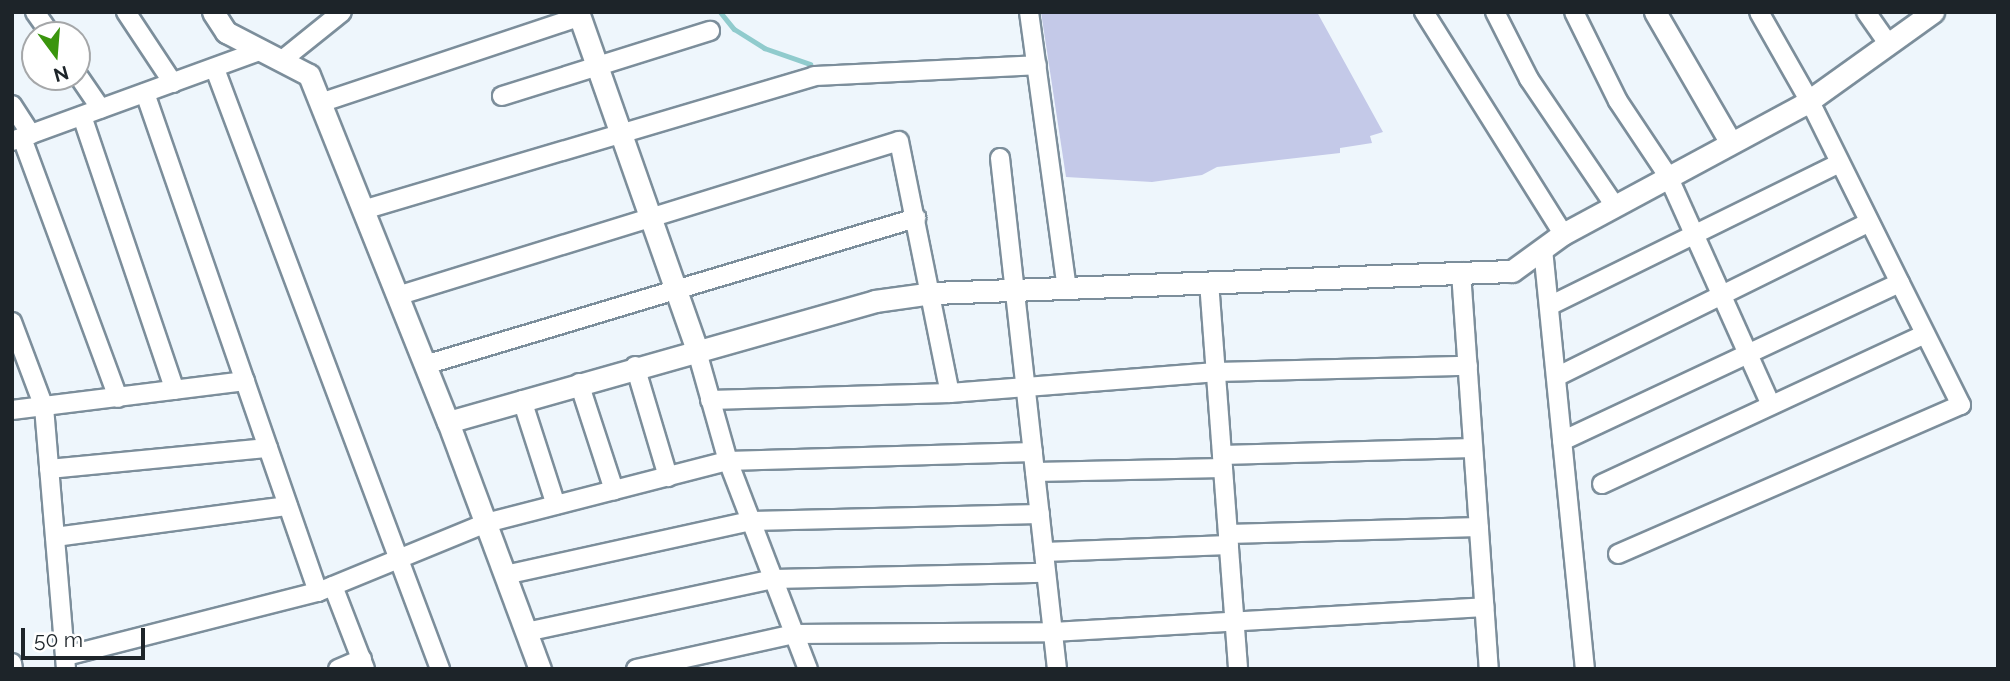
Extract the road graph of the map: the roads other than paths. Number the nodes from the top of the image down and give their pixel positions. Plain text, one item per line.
1 (126, 12) edge
2 (213, 12) edge
3 (342, 12) edge
4 (1029, 12) edge
5 (1424, 12) edge
6 (1494, 12) edge
7 (1574, 12) edge
8 (1655, 12) edge
9 (1759, 12) edge
10 (1866, 12) edge
11 (1933, 12) edge
12 (578, 15) edge
13 (710, 31) dead end
14 (1888, 44) junction
15 (260, 51) junction
16 (281, 61) junction
17 (1037, 65) junction
18 (597, 67) junction
19 (215, 69) junction
20 (173, 83) junction
21 (89, 91) edge
22 (145, 93) junction
23 (502, 96) dead end
24 (1808, 100) junction
25 (320, 103) junction
26 (12, 105) edge
27 (101, 109) junction
28 (82, 116) junction
29 (620, 133) junction
30 (22, 138) edge
31 (1731, 142) junction
32 (999, 158) dead end
33 (1840, 163) junction
34 (1668, 176) junction
35 (1615, 206) junction
36 (363, 210) junction
37 (650, 217) junction
38 (916, 218) junction
39 (1869, 222) junction
40 (1563, 234) junction
41 (1695, 234) junction
42 (1543, 248) junction
43 (1461, 272) junction
44 (1209, 282) junction
45 (1900, 283) junction
46 (674, 287) junction
47 (1067, 288) junction
48 (1015, 290) junction
49 (933, 293) junction
50 (1722, 295) junction
51 (397, 296) junction
52 (1549, 306) junction
53 (12, 322) edge
54 (1925, 334) junction
55 (696, 348) junction
56 (1749, 354) junction
57 (425, 365) junction
58 (635, 366) junction
59 (1468, 366) junction
60 (1216, 372) junction
61 (1556, 377) junction
62 (245, 381) junction
63 (579, 383) junction
64 (1026, 388) junction
65 (175, 390) junction
66 (950, 393) junction
67 (118, 398) junction
68 (522, 400) junction
69 (710, 400) junction
70 (1772, 405) junction
71 (44, 407) junction
72 (12, 410) edge
73 (448, 422) junction
74 (1562, 441) junction
75 (268, 448) junction
76 (1473, 448) junction
77 (1033, 452) junction
78 (728, 461) junction
79 (1222, 461) junction
80 (49, 469) junction
81 (1035, 472) junction
82 (668, 477) junction
83 (1602, 484) dead end
84 (614, 490) junction
85 (556, 505) junction
86 (288, 506) junction
87 (1040, 514) junction
88 (751, 521) junction
89 (486, 523) junction
90 (1479, 527) junction
91 (55, 537) junction
92 (1228, 540) junction
93 (1044, 552) junction
94 (1618, 554) dead end
95 (400, 557) junction
96 (1046, 573) junction
97 (505, 575) junction
98 (773, 579) junction
99 (326, 589) junction
100 (1485, 607) junction
101 (1234, 621) junction
102 (526, 632) junction
103 (1053, 632) junction
104 (794, 634) junction
105 (66, 662) edge
106 (12, 663) edge
107 (363, 664) edge
108 (13, 669) edge
109 (338, 669) edge
110 (440, 669) edge
111 (540, 669) edge
112 (636, 669) edge
113 (808, 669) edge
114 (1057, 669) edge
115 (1238, 669) edge
116 (1489, 669) edge
117 (1585, 669) edge

1 - 20 street
2 - 15 street
3 - 16 street
4 - 17 street
5 - 40 street
6 - 35 street
7 - 34 street
8 - 31 street
9 - 24 street
10 - 14 street
11 - 14 street
12 - 18 street
12 - 25 street
13 - 18 street
14 - 24 street
15 - 16 street
15 - 19 street
16 - 25 street
17 - 29 street
17 - 47 street
18 - 23 street
18 - 29 street
19 - 20 street
19 - 95 street
20 - 22 street
21 - 27 street
22 - 27 street
22 - 62 street
24 - 31 street
24 - 33 street
25 - 36 street
26 - 30 street
27 - 28 street
28 - 30 street
28 - 65 street
29 - 36 street
29 - 37 street
30 - 67 street
31 - 34 street
32 - 48 street
33 - 39 street
33 - 41 street
34 - 35 street
34 - 41 street
35 - 40 street
36 - 51 street
37 - 38 street
37 - 46 street
37 - 51 street
38 - 46 street
38 - 49 street
39 - 45 street
39 - 50 street
40 - 42 street
41 - 50 street
41 - 52 street
42 - 43 street
42 - 52 street
43 - 44 street
43 - 59 street
44 - 47 street
44 - 60 street
45 - 54 street
45 - 56 street
46 - 55 street
46 - 57 street
47 - 48 street
48 - 49 street
48 - 64 street
49 - 55 street
49 - 66 street
50 - 56 street
50 - 61 street
51 - 57 street
52 - 61 street
53 - 71 street
54 - 70 street
54 - 94 street
55 - 58 street
55 - 69 street
56 - 70 street
56 - 74 street
57 - 73 street
58 - 63 street
58 - 82 street
59 - 60 street
59 - 76 street
60 - 64 street
60 - 79 street
61 - 74 street
62 - 65 street
62 - 75 street
63 - 68 street
63 - 84 street
64 - 66 street
64 - 77 street
65 - 67 street
66 - 69 street
67 - 71 street
68 - 73 street
68 - 85 street
69 - 78 street
70 - 83 street
71 - 72 street
71 - 80 street
73 - 89 street
74 - 117 street
75 - 80 street
75 - 86 street
76 - 79 street
76 - 90 street
77 - 78 street
77 - 81 street
78 - 82 street
78 - 88 street
79 - 81 street
79 - 92 street
80 - 91 street
81 - 87 street
82 - 84 street
84 - 85 street
85 - 89 street
86 - 91 street
86 - 99 street
87 - 88 street
87 - 93 street
88 - 97 street
88 - 98 street
89 - 95 street
89 - 97 street
90 - 92 street
90 - 100 street
91 - 105 street
92 - 93 street
92 - 101 street
93 - 96 street
95 - 99 street
95 - 110 street
96 - 98 street
96 - 103 street
97 - 102 street
98 - 102 street
98 - 104 street
99 - 105 street
99 - 107 street
100 - 101 street
100 - 116 street
101 - 103 street
101 - 115 street
102 - 111 street
103 - 104 street
103 - 114 street
104 - 112 street
104 - 113 street
106 - 108 street
107 - 109 street

